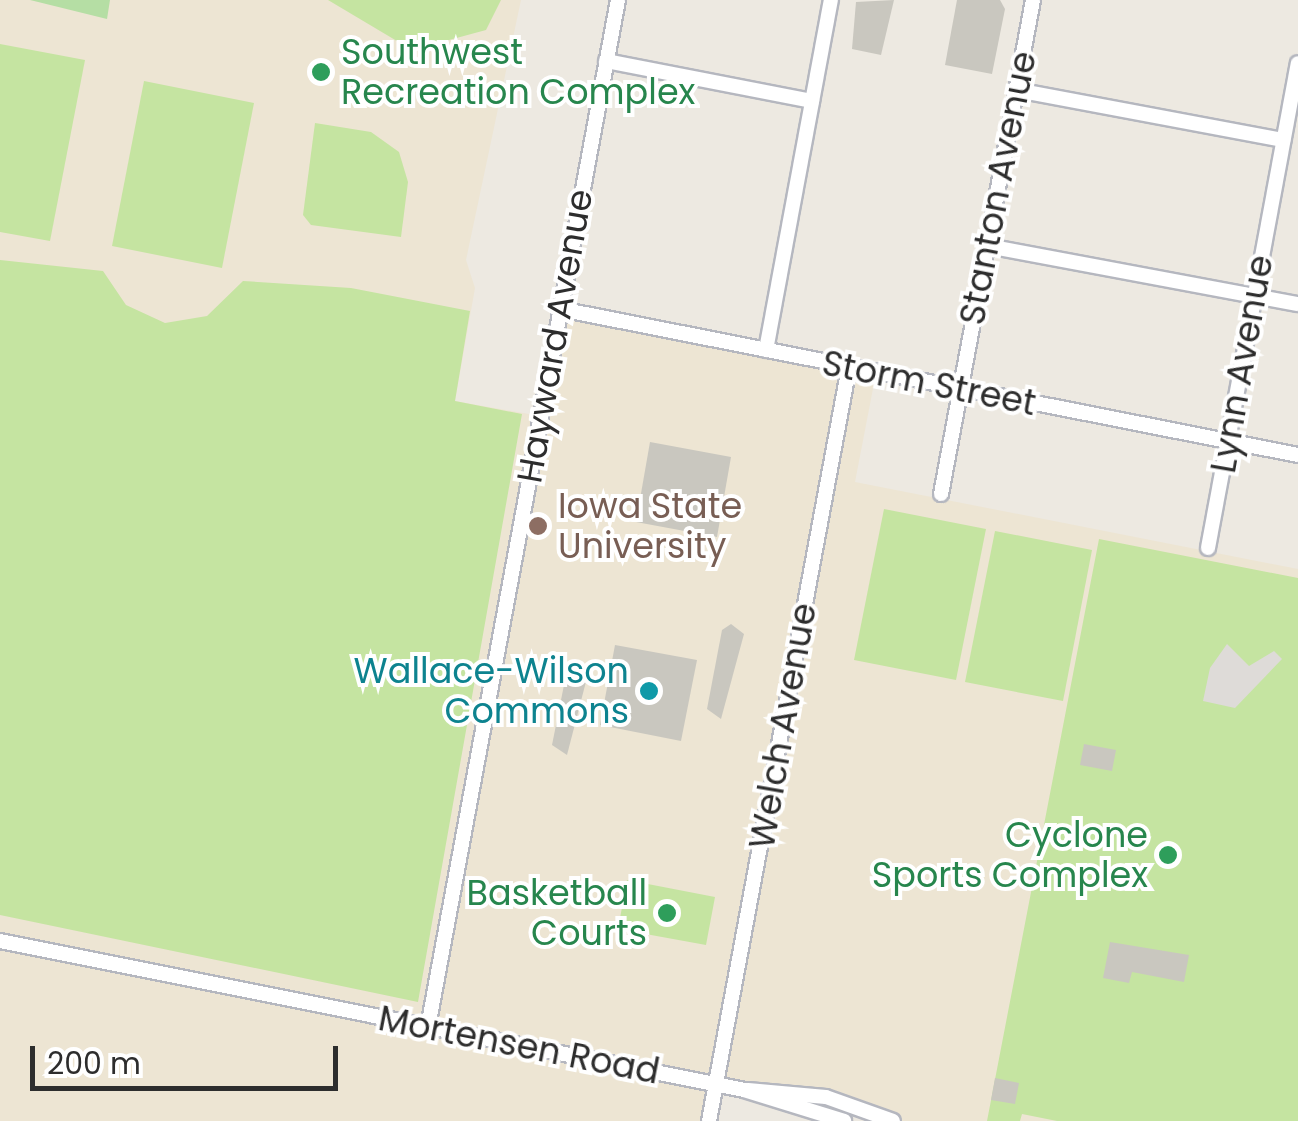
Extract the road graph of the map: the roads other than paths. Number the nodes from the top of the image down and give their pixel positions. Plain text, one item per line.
1 (618, 0) edge
2 (831, 0) edge
3 (1034, 0) edge
4 (606, 61) junction
5 (1298, 63) edge
6 (1016, 90) junction
7 (812, 100) junction
8 (1283, 140) junction
9 (988, 246) junction
10 (1255, 296) junction
11 (1298, 304) edge
12 (560, 309) junction
13 (766, 350) junction
14 (849, 367) junction
15 (961, 390) junction
16 (1228, 441) junction
17 (1298, 455) edge
18 (940, 494) dead end
19 (1208, 548) dead end
20 (0, 941) edge
21 (428, 1027) junction
22 (716, 1084) junction
23 (744, 1090) junction
24 (709, 1121) edge
25 (844, 1121) edge
26 (893, 1121) edge

1 - 4 street, Hayward Avenue
2 - 7 street
3 - 6 street, Stanton Avenue
4 - 7 street
4 - 12 street, Hayward Avenue
5 - 8 street, Lynn Avenue
6 - 8 street
6 - 9 street, Stanton Avenue
7 - 13 street
8 - 10 street, Lynn Avenue
9 - 10 street
9 - 15 street, Stanton Avenue
10 - 11 street
10 - 16 street, Lynn Avenue
12 - 13 street, Storm Street
12 - 21 street, Hayward Avenue
13 - 14 street, Storm Street
14 - 15 street, Storm Street
14 - 22 street, Welch Avenue
15 - 16 street, Storm Street
15 - 18 street, Stanton Avenue
16 - 17 street, Storm Street
16 - 19 street, Lynn Avenue
20 - 21 street, Mortensen Road
21 - 22 street, Mortensen Road
22 - 23 street, Mortensen Road
22 - 24 street, Welch Avenue
23 - 25 street, Mortensen Road
23 - 26 street, Mortensen Road

